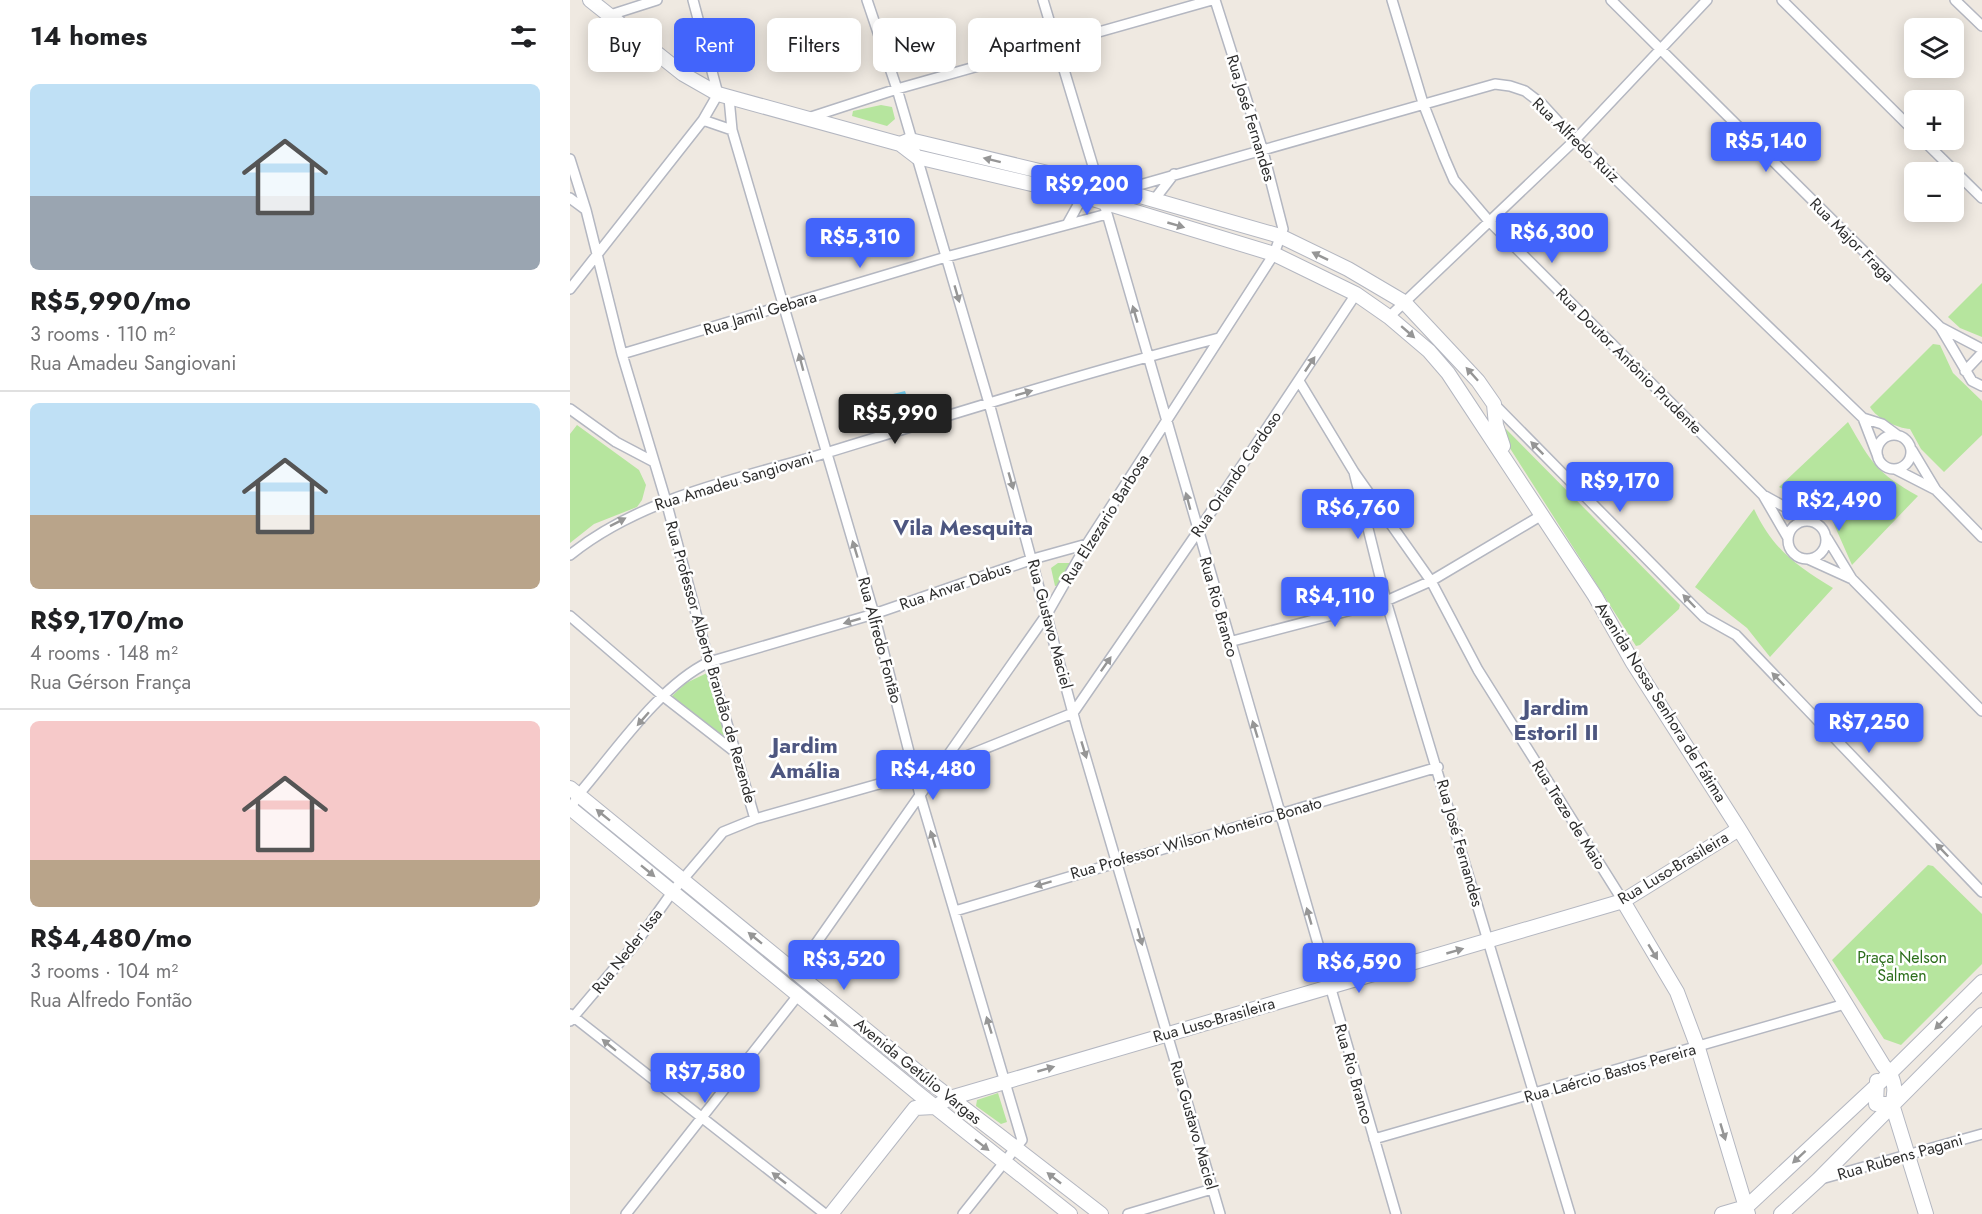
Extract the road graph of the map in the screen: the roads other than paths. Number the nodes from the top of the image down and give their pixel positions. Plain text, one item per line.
1 (590, 0) edge
2 (657, 0) edge
3 (693, 0) edge
4 (867, 0) edge
5 (1042, 0) edge
6 (1214, 0) edge
7 (1392, 0) edge
8 (1611, 0) edge
9 (1707, 0) edge
10 (1782, 0) edge
11 (1956, 0) edge
12 (607, 16) junction
13 (1048, 18) edge
14 (1982, 26) edge
15 (1101, 31) edge
16 (1660, 47) junction
17 (968, 69) edge
18 (1064, 72) edge
19 (897, 89) junction
20 (724, 96) junction
21 (1423, 104) junction
22 (812, 117) junction
23 (703, 120) junction
24 (1904, 121) edge
25 (732, 130) junction
26 (1575, 140) junction
27 (905, 142) junction
28 (1933, 150) edge
29 (1263, 152) junction
30 (917, 157) junction
31 (570, 159) edge
32 (1174, 174) junction
33 (573, 182) edge
34 (1099, 186) junction
35 (1119, 190) junction
36 (1083, 196) junction
37 (570, 198) edge
38 (1982, 198) edge
39 (1154, 200) junction
40 (1106, 209) junction
41 (586, 210) junction
42 (1488, 220) junction
43 (1068, 223) junction
44 (1280, 236) junction
45 (1274, 254) junction
46 (597, 256) junction
47 (946, 257) junction
48 (570, 290) edge
49 (1356, 294) junction
50 (1404, 302) junction
51 (785, 306) junction
52 (1389, 316) junction
53 (1940, 327) junction
54 (1219, 338) junction
55 (1982, 351) edge
56 (622, 354) junction
57 (1147, 357) junction
58 (1965, 371) junction
59 (1299, 381) junction
60 (1982, 386) edge
61 (989, 403) junction
62 (1494, 407) junction
63 (570, 410) edge
64 (1476, 416) junction
65 (1863, 418) junction
66 (1166, 421) junction
67 (1897, 435) junction
68 (1912, 450) junction
69 (826, 453) junction
70 (1878, 457) junction
71 (654, 462) junction
72 (1509, 465) junction
73 (1895, 469) junction
74 (1354, 472) junction
75 (1936, 490) junction
76 (1763, 495) junction
77 (666, 501) junction
78 (1384, 515) junction
79 (1542, 515) junction
80 (1367, 520) junction
81 (1803, 521) junction
82 (1197, 533) junction
83 (1982, 537) edge
84 (1788, 538) junction
85 (1827, 538) junction
86 (1087, 544) junction
87 (570, 555) edge
88 (1033, 559) junction
89 (1808, 559) junction
90 (1852, 579) junction
91 (1431, 581) junction
92 (1386, 600) junction
93 (874, 614) junction
94 (1047, 614) junction
95 (570, 616) edge
96 (1229, 642) junction
97 (709, 662) junction
98 (663, 696) junction
99 (1982, 711) edge
100 (1073, 712) junction
101 (735, 752) junction
102 (939, 767) junction
103 (1438, 767) junction
104 (915, 774) junction
105 (574, 791) edge
106 (920, 795) junction
107 (570, 809) edge
108 (1280, 813) junction
109 (755, 819) junction
110 (1739, 829) junction
111 (1118, 861) junction
112 (683, 879) junction
113 (673, 891) junction
114 (1982, 892) edge
115 (1623, 901) junction
116 (955, 911) junction
117 (1489, 942) junction
118 (796, 972) junction
119 (1982, 982) edge
120 (1329, 986) junction
121 (799, 994) junction
122 (1845, 1004) junction
123 (1982, 1015) edge
124 (571, 1017) edge
125 (1168, 1033) junction
126 (1698, 1048) junction
127 (1886, 1069) junction
128 (1006, 1081) junction
129 (930, 1082) junction
130 (1875, 1087) junction
131 (1533, 1094) junction
132 (950, 1098) junction
133 (917, 1102) junction
134 (1892, 1104) junction
135 (934, 1107) junction
136 (702, 1119) junction
137 (1982, 1134) edge
138 (1374, 1139) junction
139 (1015, 1148) junction
140 (1909, 1155) junction
141 (1004, 1162) junction
142 (1818, 1180) junction
143 (1212, 1189) junction
144 (1744, 1212) edge
145 (626, 1214) edge
146 (825, 1214) edge
147 (831, 1214) edge
148 (963, 1214) edge
149 (1070, 1214) edge
150 (1101, 1214) edge
151 (1128, 1214) edge
152 (1220, 1214) edge
153 (1396, 1214) edge
154 (1570, 1214) edge
155 (1722, 1214) edge
156 (1781, 1214) edge
157 (1926, 1214) edge

1 - 12 street, Avenida Nossa Senhora de Fátima
2 - 12 street
3 - 20 street, Rua Alfredo Fontão
4 - 19 street
5 - 13 street, Rua Rio Branco
6 - 15 street
6 - 29 street, Rua José Fernandes
7 - 21 street, Rua Doutor Antônio Prudente
8 - 16 street, Rua Major Fraga
9 - 16 street
10 - 24 street
11 - 14 street
12 - 20 street, Avenida Nossa Senhora de Fátima
16 - 26 street
16 - 53 street, Rua Major Fraga
17 - 19 street
18 - 34 street, Rua Rio Branco
19 - 22 street
19 - 27 street
20 - 22 street, Avenida Nossa Senhora de Fátima
20 - 23 street
20 - 25 street, Rua Alfredo Fontão
21 - 26 street, Rua Alfredo Ruiz
21 - 29 street, Rua Alfredo Ruiz
21 - 42 street, Rua Doutor Antônio Prudente
22 - 27 street, Avenida Nossa Senhora de Fátima
23 - 25 street
23 - 46 street
25 - 51 street, Rua Alfredo Fontão
26 - 42 street
26 - 65 street, Rua Alfredo Ruiz
27 - 30 street, Avenida Nossa Senhora de Fátima
34 -> 27 street, Avenida Nossa Senhora de Fátima
28 - 38 street
29 - 32 street, Rua Alfredo Ruiz
29 - 44 street, Rua José Fernandes
30 - 36 street, Avenida Nossa Senhora de Fátima
30 - 47 street, Rua Gustavo Maciel
31 - 33 street, Rua Professor Alberto Brandão de Rezende
32 - 35 street
32 - 39 street
33 - 41 street, Rua Professor Alberto Brandão de Rezende
34 - 35 street, Avenida Nossa Senhora de Fátima
34 - 40 street, Rua Rio Branco
35 - 39 street, Avenida Nossa Senhora de Fátima
36 - 40 street, Avenida Nossa Senhora de Fátima
36 - 43 street
37 - 41 street
39 - 44 street, Avenida Nossa Senhora de Fátima
40 - 43 street, Rua Jamil Gebara
40 -> 45 street, Avenida Nossa Senhora de Fátima
57 -> 40 street, Rua Rio Branco
41 - 46 street, Rua Professor Alberto Brandão de Rezende
42 - 50 street
42 - 76 street, Rua Doutor Antônio Prudente
43 - 47 street, Rua Jamil Gebara
44 - 45 street, Rua Elzezario Barbosa
50 -> 44 street, Avenida Nossa Senhora de Fátima
45 - 49 street, Avenida Nossa Senhora de Fátima
45 - 54 street, Rua Elzezario Barbosa
46 - 48 street
46 - 56 street, Rua Professor Alberto Brandão de Rezende
47 - 51 street, Rua Jamil Gebara
47 -> 61 street, Rua Gustavo Maciel
49 - 52 street, Avenida Nossa Senhora de Fátima
59 -> 49 street, Rua Orlando Cardoso
50 - 52 street
62 -> 50 street, Avenida Nossa Senhora de Fátima
51 - 56 street, Rua Jamil Gebara
69 -> 51 street, Rua Alfredo Fontão
52 -> 64 street, Avenida Nossa Senhora de Fátima
53 - 55 street, Rua Major Fraga
53 - 58 street, Rua Major Fraga
54 - 57 street, Rua Amadeu Sangiovani
54 - 66 street, Rua Elzezario Barbosa
55 - 58 street, Rua Major Fraga
56 - 71 street, Rua Professor Alberto Brandão de Rezende
61 -> 57 street, Rua Amadeu Sangiovani
57 - 66 street, Rua Rio Branco
58 - 60 street, Rua Major Fraga
59 - 74 street, Rua Treze de Maio
59 - 82 street, Rua Orlando Cardoso
61 - 69 street, Rua Amadeu Sangiovani
61 -> 88 street, Rua Gustavo Maciel
62 - 64 street
62 - 72 street, Avenida Nossa Senhora de Fátima
114 -> 62 street
63 - 71 street
64 - 72 street, Avenida Nossa Senhora de Fátima
65 - 67 street, Rua Alfredo Ruiz
65 - 70 street, Rua Alfredo Ruiz
82 -> 66 street, Rua Rio Branco
66 - 86 street, Rua Elzezario Barbosa
67 - 68 street, Rua Alfredo Ruiz
67 - 70 street
68 - 73 street
68 - 75 street, Rua Alfredo Ruiz
69 - 77 street, Rua Amadeu Sangiovani
93 -> 69 street, Rua Alfredo Fontão
70 - 73 street, Rua Alfredo Ruiz
71 - 77 street, Rua Professor Alberto Brandão de Rezende
72 - 79 street, Avenida Nossa Senhora de Fátima
73 - 75 street, Rua Alfredo Ruiz
74 - 78 street, Rua Treze de Maio
74 - 80 street, Rua José Fernandes
75 - 83 street, Rua Alfredo Ruiz
76 - 81 street, Rua Doutor Antônio Prudente
76 - 84 street, Rua Doutor Antônio Prudente
87 -> 77 street, Rua Amadeu Sangiovani
77 - 97 street, Rua Professor Alberto Brandão de Rezende
78 - 80 street
78 - 91 street, Rua Treze de Maio
79 - 91 street
79 - 110 street, Avenida Nossa Senhora de Fátima
80 - 92 street, Rua José Fernandes
81 - 84 street
81 - 85 street, Rua Doutor Antônio Prudente
82 - 96 street, Rua Rio Branco
100 -> 82 street, Rua Orlando Cardoso
84 - 89 street, Rua Doutor Antônio Prudente
85 - 89 street
85 - 90 street, Rua Doutor Antônio Prudente
86 - 88 street, Rua Anvar Dabus
86 - 94 street, Rua Elzezario Barbosa
88 - 93 street, Rua Anvar Dabus
88 - 94 street, Rua Gustavo Maciel
89 - 90 street, Rua Doutor Antônio Prudente
90 - 99 street, Rua Doutor Antônio Prudente
91 - 92 street
91 - 115 street, Rua Treze de Maio
92 - 96 street
92 - 103 street, Rua José Fernandes
93 -> 97 street, Rua Anvar Dabus
93 - 104 street, Rua Alfredo Fontão
94 - 100 street, Rua Gustavo Maciel
94 - 102 street, Rua Elzezario Barbosa
95 - 98 street
108 -> 96 street, Rua Rio Branco
97 - 98 street, Rua Anvar Dabus
97 - 101 street, Rua Professor Alberto Brandão de Rezende
98 - 101 street
98 -> 105 street, Rua Anvar Dabus
100 - 102 street, Rua Neder Issa
100 -> 111 street, Rua Gustavo Maciel
101 - 109 street, Rua Professor Alberto Brandão de Rezende
102 - 104 street, Rua Neder Issa
102 - 106 street, Rua Elzezario Barbosa
103 - 108 street, Rua Professor Wilson Monteiro Bonato
103 - 117 street, Rua José Fernandes
104 - 106 street, Rua Alfredo Fontão
104 - 109 street, Rua Neder Issa
105 - 107 street, Rua Anvar Dabus
112 -> 105 street, Avenida Getúlio Vargas
116 -> 106 street, Rua Alfredo Fontão
106 - 118 street, Rua Elzezario Barbosa
107 -> 113 street, Avenida Getúlio Vargas
108 - 111 street, Rua Professor Wilson Monteiro Bonato
120 -> 108 street, Rua Rio Branco
109 - 112 street, Rua Neder Issa
110 - 115 street, Rua Luso-Brasileira
110 - 122 street, Avenida Nossa Senhora de Fátima
111 -> 116 street, Rua Professor Wilson Monteiro Bonato
111 -> 125 street, Rua Gustavo Maciel
112 - 113 street, Rua Neder Issa
118 -> 112 street, Avenida Getúlio Vargas
113 - 121 street, Avenida Getúlio Vargas
113 - 124 street, Rua Neder Issa
115 - 117 street, Rua Luso-Brasileira
115 -> 126 street, Rua Treze de Maio
128 -> 116 street, Rua Alfredo Fontão
120 -> 117 street, Rua Luso-Brasileira
117 - 131 street, Rua José Fernandes
118 - 129 street, Avenida Getúlio Vargas
119 -> 127 street
120 - 125 street, Rua Luso-Brasileira
120 - 138 street, Rua Rio Branco
121 -> 133 street, Avenida Getúlio Vargas
121 - 136 street
122 - 126 street, Rua Laércio Bastos Pereira
122 - 127 street, Avenida Nossa Senhora de Fátima
123 - 134 street
136 -> 124 street
128 -> 125 street, Rua Luso-Brasileira
125 - 143 street, Rua Gustavo Maciel
126 - 131 street, Rua Laércio Bastos Pereira
126 -> 144 street, Rua Treze de Maio
127 - 130 street
127 - 134 street
128 - 132 street, Rua Luso-Brasileira
128 - 139 street, Rua Alfredo Fontão
129 - 132 street, Avenida Getúlio Vargas
129 - 133 street
130 - 134 street
130 -> 144 street
131 - 138 street, Rua Laércio Bastos Pereira
131 - 154 street, Rua José Fernandes
132 - 135 street, Rua Luso-Brasileira
132 - 139 street, Avenida Getúlio Vargas
133 - 135 street
133 - 147 street
134 - 140 street
134 - 142 street
135 -> 141 street, Avenida Getúlio Vargas
136 - 145 street
146 -> 136 street
137 - 140 street, Rua Rubens Pagani
138 - 153 street, Rua Rio Branco
139 - 141 street
150 -> 139 street, Avenida Getúlio Vargas
140 - 142 street, Rua Rubens Pagani
140 - 157 street
141 - 148 street
141 - 149 street, Avenida Getúlio Vargas
142 - 156 street
143 - 151 street
143 - 152 street, Rua Gustavo Maciel
144 - 155 street

